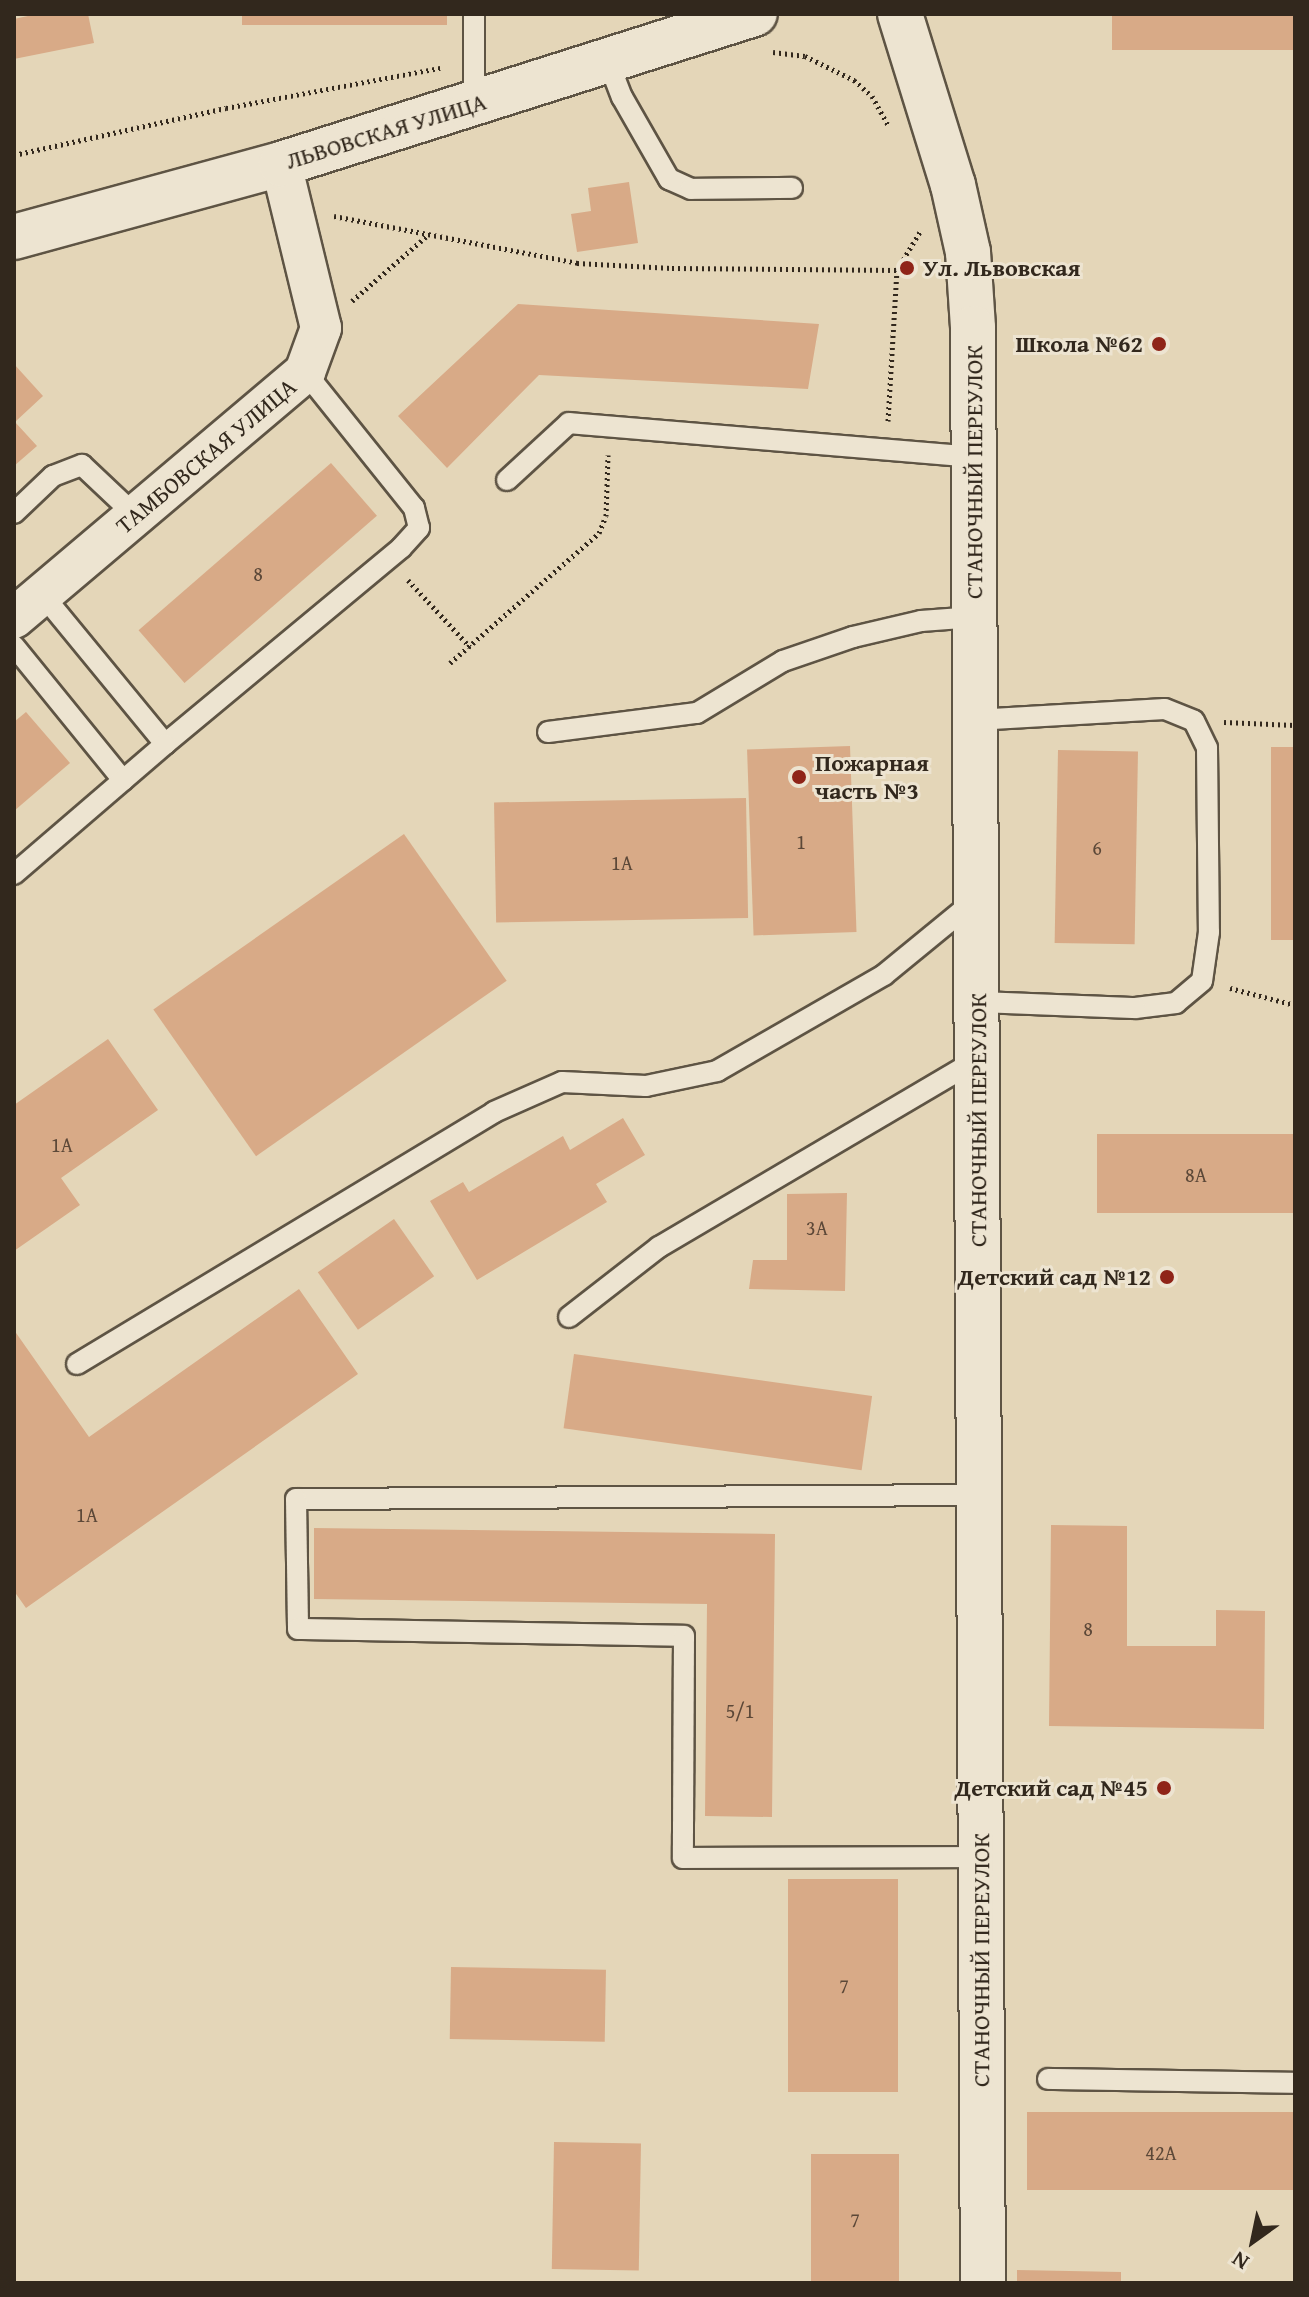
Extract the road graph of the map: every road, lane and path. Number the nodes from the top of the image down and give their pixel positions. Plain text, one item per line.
1 (474, 14) edge
2 (755, 14) edge
3 (900, 14) edge
4 (474, 61) junction
5 (608, 61) junction
6 (474, 104) junction
7 (14, 155) edge
8 (281, 164) junction
9 (792, 188) dead end
10 (292, 207) junction
11 (926, 219) dead end
12 (429, 234) junction
13 (14, 237) edge
14 (897, 270) junction
15 (321, 328) junction
16 (305, 372) junction
17 (608, 426) junction
18 (887, 450) junction
19 (974, 457) junction
20 (507, 480) dead end
21 (14, 513) edge
22 (136, 516) junction
23 (388, 558) junction
24 (28, 606) edge
25 (975, 617) junction
26 (14, 646) edge
27 (470, 647) junction
28 (450, 663) dead end
29 (975, 720) junction
30 (1194, 721) junction
31 (1295, 725) edge
32 (548, 732) dead end
33 (165, 744) junction
34 (123, 780) junction
35 (14, 874) edge
36 (976, 900) junction
37 (1202, 981) junction
38 (977, 1002) junction
39 (1295, 1005) edge
40 (977, 1060) junction
41 (569, 1317) dead end
42 (77, 1364) dead end
43 (979, 1495) junction
44 (981, 1857) junction
45 (1048, 2079) dead end
46 (1295, 2083) edge
47 (983, 2283) edge

1 - 4 lane
2 - 5 main road, ЛЬВОВСКАЯ УЛИЦА
3 - 19 main road, СТАНОЧНЫЙ ПЕРЕУЛОК
4 - 6 lane
4 - 7 path
5 - 6 main road, ЛЬВОВСКАЯ УЛИЦА
5 - 9 lane
6 - 8 main road, ЛЬВОВСКАЯ УЛИЦА
8 - 10 street
8 - 13 main road, ЛЬВОВСКАЯ УЛИЦА
10 - 12 path
10 - 15 street
11 - 14 path
12 - 14 path
12 - 15 path
14 - 18 path
15 - 16 street, ТАМБОВСКАЯ УЛИЦА
16 - 22 street, ТАМБОВСКАЯ УЛИЦА
16 - 23 lane
17 - 18 lane
17 - 20 lane
17 - 27 path
18 - 19 lane
19 - 25 main road, СТАНОЧНЫЙ ПЕРЕУЛОК
21 - 22 lane
22 - 24 street, ТАМБОВСКАЯ УЛИЦА
23 - 27 path
23 - 33 lane
24 - 33 lane
25 - 29 main road, СТАНОЧНЫЙ ПЕРЕУЛОК
25 - 32 lane
26 - 34 lane
27 - 28 path
29 - 30 lane
29 - 36 main road, СТАНОЧНЫЙ ПЕРЕУЛОК
30 - 31 path
30 - 37 lane
33 - 34 lane
34 - 35 lane
36 - 38 main road, СТАНОЧНЫЙ ПЕРЕУЛОК
36 - 42 lane
37 - 38 lane
37 - 39 path
38 - 40 main road, СТАНОЧНЫЙ ПЕРЕУЛОК
40 - 41 lane
40 - 43 main road, СТАНОЧНЫЙ ПЕРЕУЛОК
43 - 44 main road, СТАНОЧНЫЙ ПЕРЕУЛОК
43 - 44 lane
44 - 47 main road, СТАНОЧНЫЙ ПЕРЕУЛОК
45 - 46 lane

